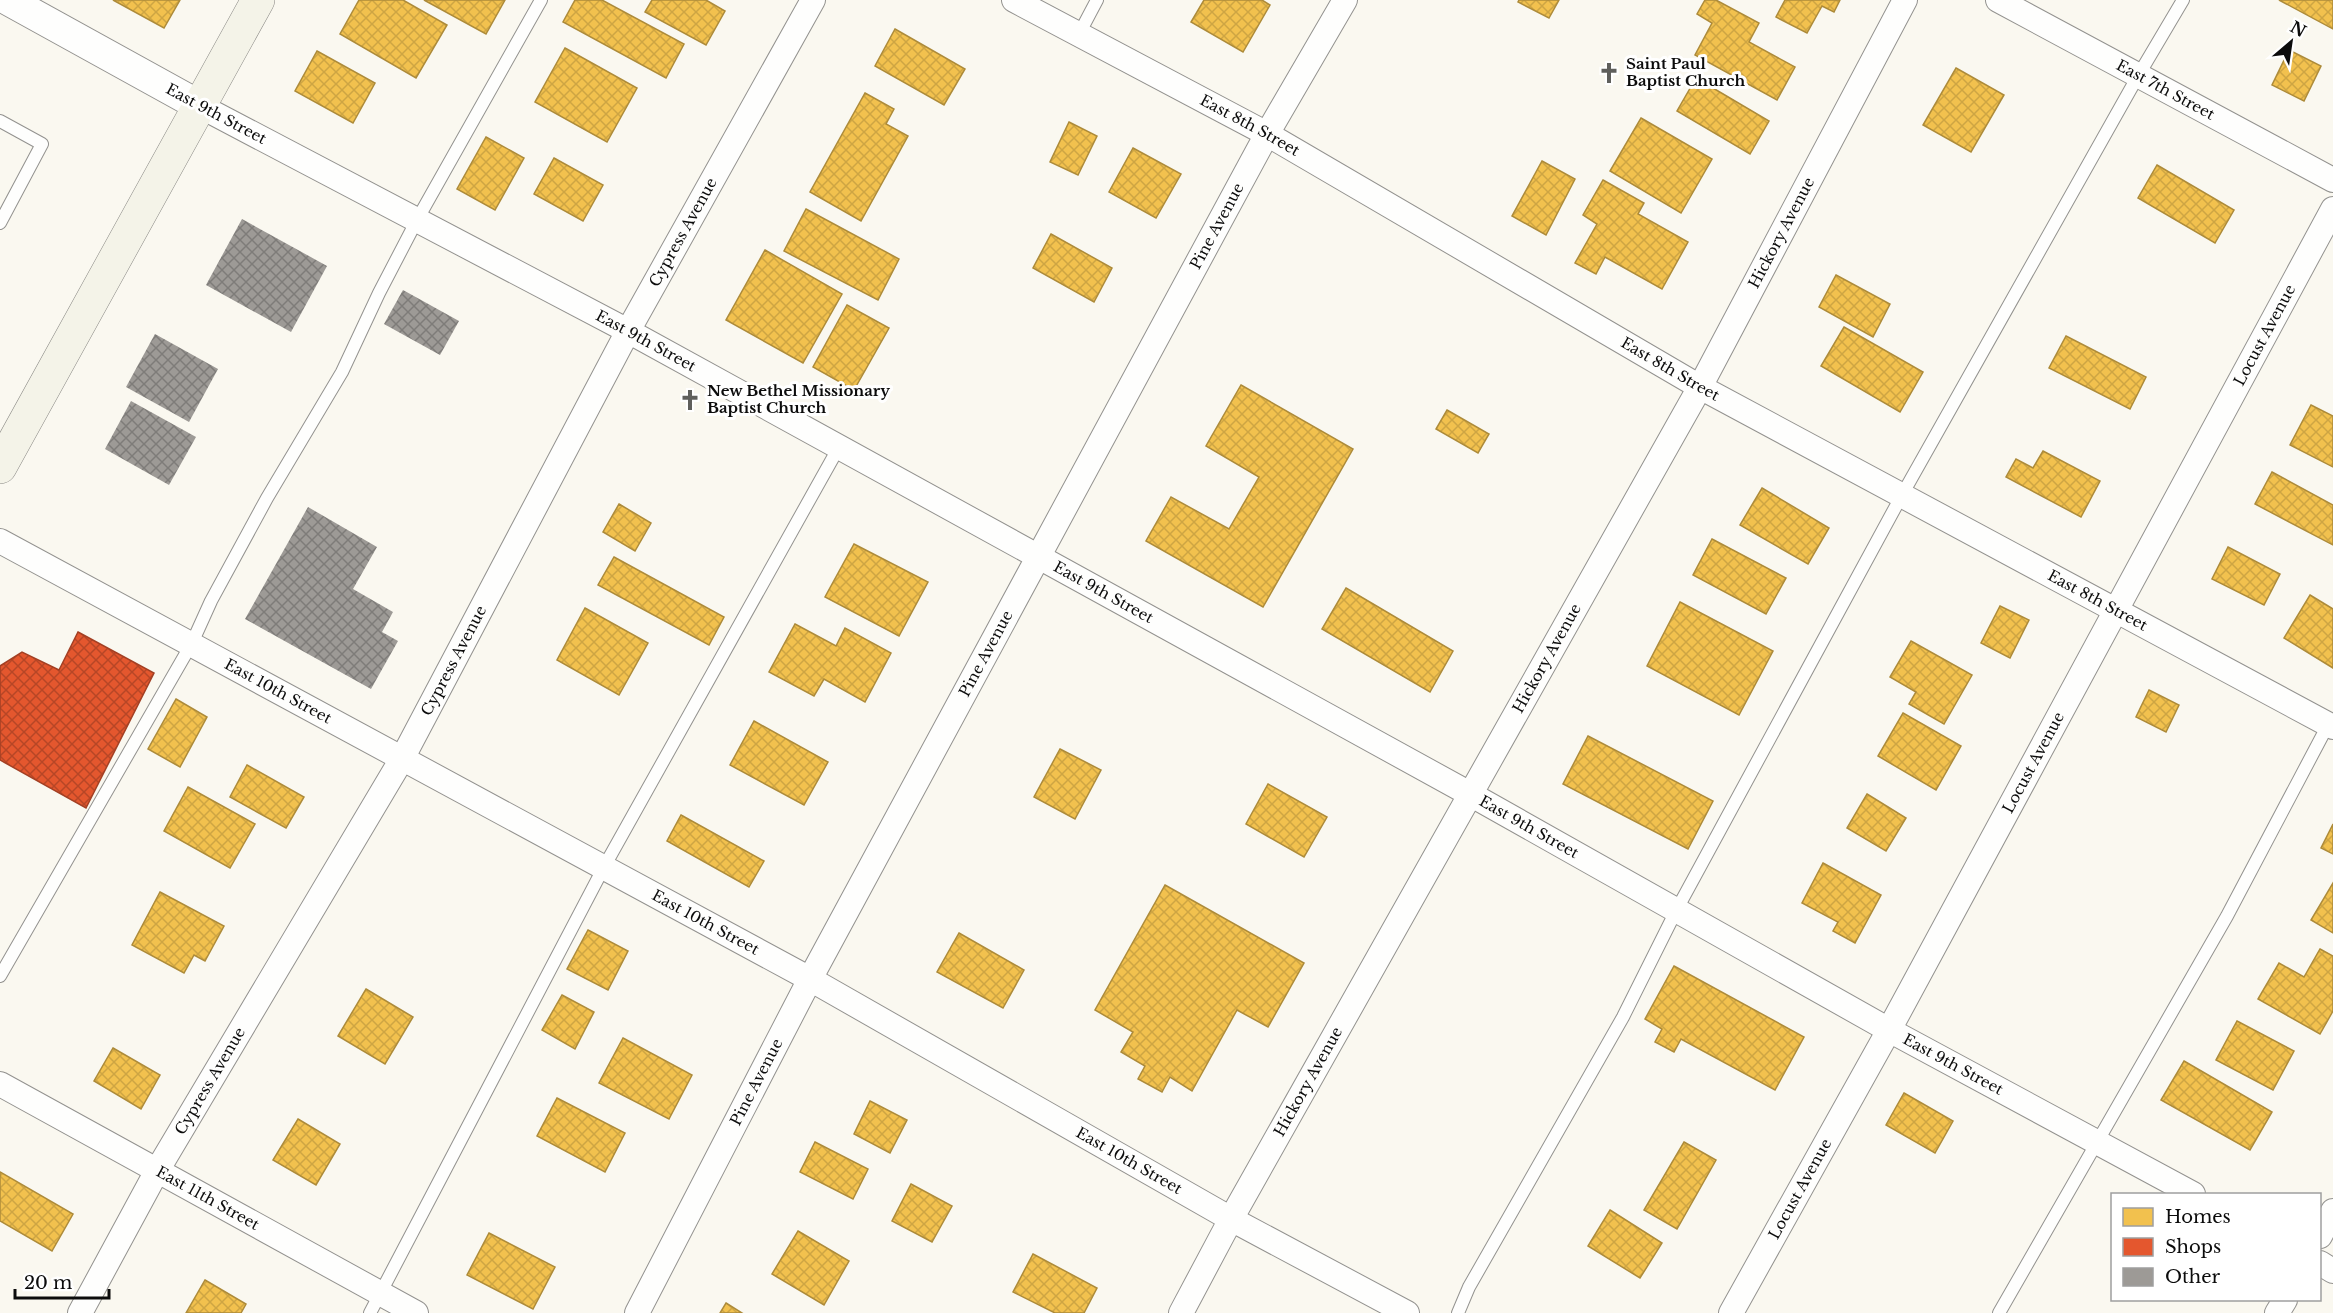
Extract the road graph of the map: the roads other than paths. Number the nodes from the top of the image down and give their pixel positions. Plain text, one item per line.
1 (8, 0) edge
2 (258, 0) edge
3 (541, 0) edge
4 (813, 0) edge
5 (1014, 0) edge
6 (1096, 0) edge
7 (1345, 0) edge
8 (1905, 0) edge
9 (1998, 0) edge
10 (2183, 0) edge
11 (1079, 34) junction
12 (2138, 75) junction
13 (200, 106) junction
14 (0, 121) edge
15 (1267, 134) junction
16 (2333, 180) edge
17 (2333, 209) edge
18 (417, 220) junction
19 (0, 223) edge
20 (628, 331) junction
21 (1700, 387) junction
22 (839, 447) junction
23 (0, 467) edge
24 (1902, 495) junction
25 (0, 541) edge
26 (1039, 557) junction
27 (2115, 610) junction
28 (192, 643) junction
29 (2331, 722) edge
30 (403, 757) junction
31 (1470, 794) junction
32 (604, 867) junction
33 (1676, 910) junction
34 (0, 976) edge
35 (810, 979) junction
36 (1889, 1030) junction
37 (0, 1084) edge
38 (2096, 1142) junction
39 (158, 1169) junction
40 (2191, 1193) edge
41 (2333, 1211) edge
42 (1231, 1220) junction
43 (2321, 1232) edge
44 (375, 1303) edge
45 (80, 1313) edge
46 (416, 1313) edge
47 (637, 1313) edge
48 (1181, 1313) edge
49 (1407, 1313) edge
50 (1458, 1313) edge
51 (1731, 1313) edge
52 (1999, 1313) edge

1 - 13 street, East 9th Street
2 - 13 main road
3 - 18 lane
4 - 20 street, Cypress Avenue
5 - 11 street, East 8th Street
6 - 11 lane
7 - 15 street, Pine Avenue
8 - 21 street, Hickory Avenue
9 - 12 street, East 7th Street
10 - 12 lane
11 - 15 street, East 8th Street
12 - 16 street, East 7th Street
12 - 24 lane
13 - 18 street, East 9th Street
13 - 23 main road
14 - 19 lane
15 - 21 street, East 8th Street
15 - 26 street, Pine Avenue
17 - 27 street, Locust Avenue
18 - 20 street, East 9th Street
18 - 28 lane
20 - 22 street, East 9th Street
20 - 30 street, Cypress Avenue
21 - 24 street, East 8th Street
21 - 31 street, Hickory Avenue
22 - 26 street, East 9th Street
22 - 32 lane
24 - 27 street, East 8th Street
24 - 33 lane
25 - 28 street, East 10th Street
26 - 31 street, East 9th Street
26 - 35 street, Pine Avenue
27 - 29 street, East 8th Street
27 - 36 street, Locust Avenue
28 - 30 street, East 10th Street
28 - 34 lane
29 - 38 lane
30 - 32 street, East 10th Street
30 - 39 street, Cypress Avenue
31 - 33 street, East 9th Street
31 - 42 street, Hickory Avenue
32 - 35 street, East 10th Street
32 - 44 lane
33 - 36 street, East 9th Street
33 - 50 lane
35 - 42 street, East 10th Street
35 - 47 street, Pine Avenue
36 - 38 street, East 9th Street
36 - 51 street, Locust Avenue
37 - 39 street, East 11th Street
38 - 40 street, East 9th Street
38 - 52 lane
39 - 44 street, East 11th Street
39 - 45 street, Cypress Avenue
41 - 43 street
42 - 48 street, Hickory Avenue
42 - 49 street, East 10th Street
44 - 46 street, East 11th Street

